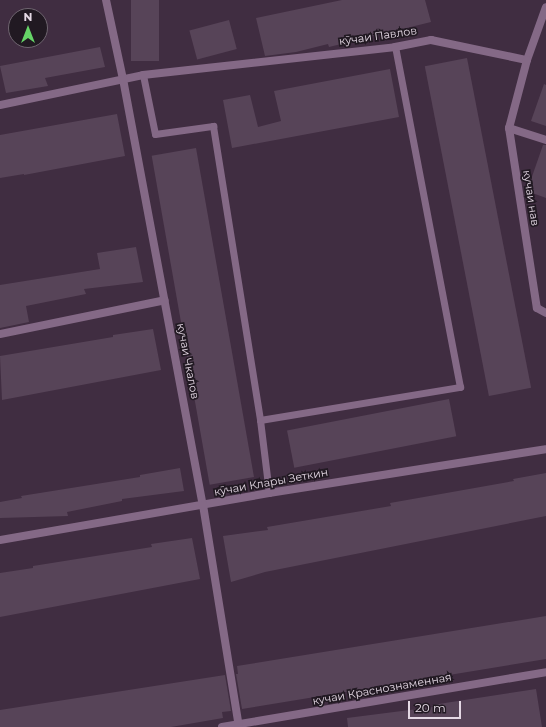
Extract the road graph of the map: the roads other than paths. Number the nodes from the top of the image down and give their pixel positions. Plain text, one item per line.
1 (106, 0) edge
2 (546, 7) edge
3 (395, 47) junction
4 (527, 60) junction
5 (143, 75) junction
6 (123, 79) junction
7 (0, 104) edge
8 (509, 128) junction
9 (546, 140) edge
10 (165, 300) junction
11 (546, 313) edge
12 (0, 334) edge
13 (260, 420) junction
14 (546, 449) edge
15 (269, 493) junction
16 (203, 505) junction
17 (0, 540) edge
18 (546, 672) edge
19 (239, 726) edge
20 (222, 727) edge

1 - 6 street, кучаи Чкалов
2 - 4 street
3 - 4 street, кӯчаи Павлов
3 - 5 street, кӯчаи Павлов
3 - 13 lane
4 - 8 street
5 - 6 street, кӯчаи Павлов
5 - 13 lane
6 - 7 street, кӯчаи Павлов
6 - 10 street, кучаи Чкалов
8 - 9 street
8 - 11 street, кучаи нав
10 - 12 street
10 - 16 street, кучаи Чкалов
13 - 15 lane
14 - 15 street, кӯчаи Клары Зеткин
15 - 16 street, кӯчаи Клары Зеткин
16 - 17 street, кӯчаи Клары Зеткин
16 - 19 street, кучаи Чкалов
18 - 19 street, кучаи Краснознаменная
19 - 20 street, кучаи Краснознаменная

